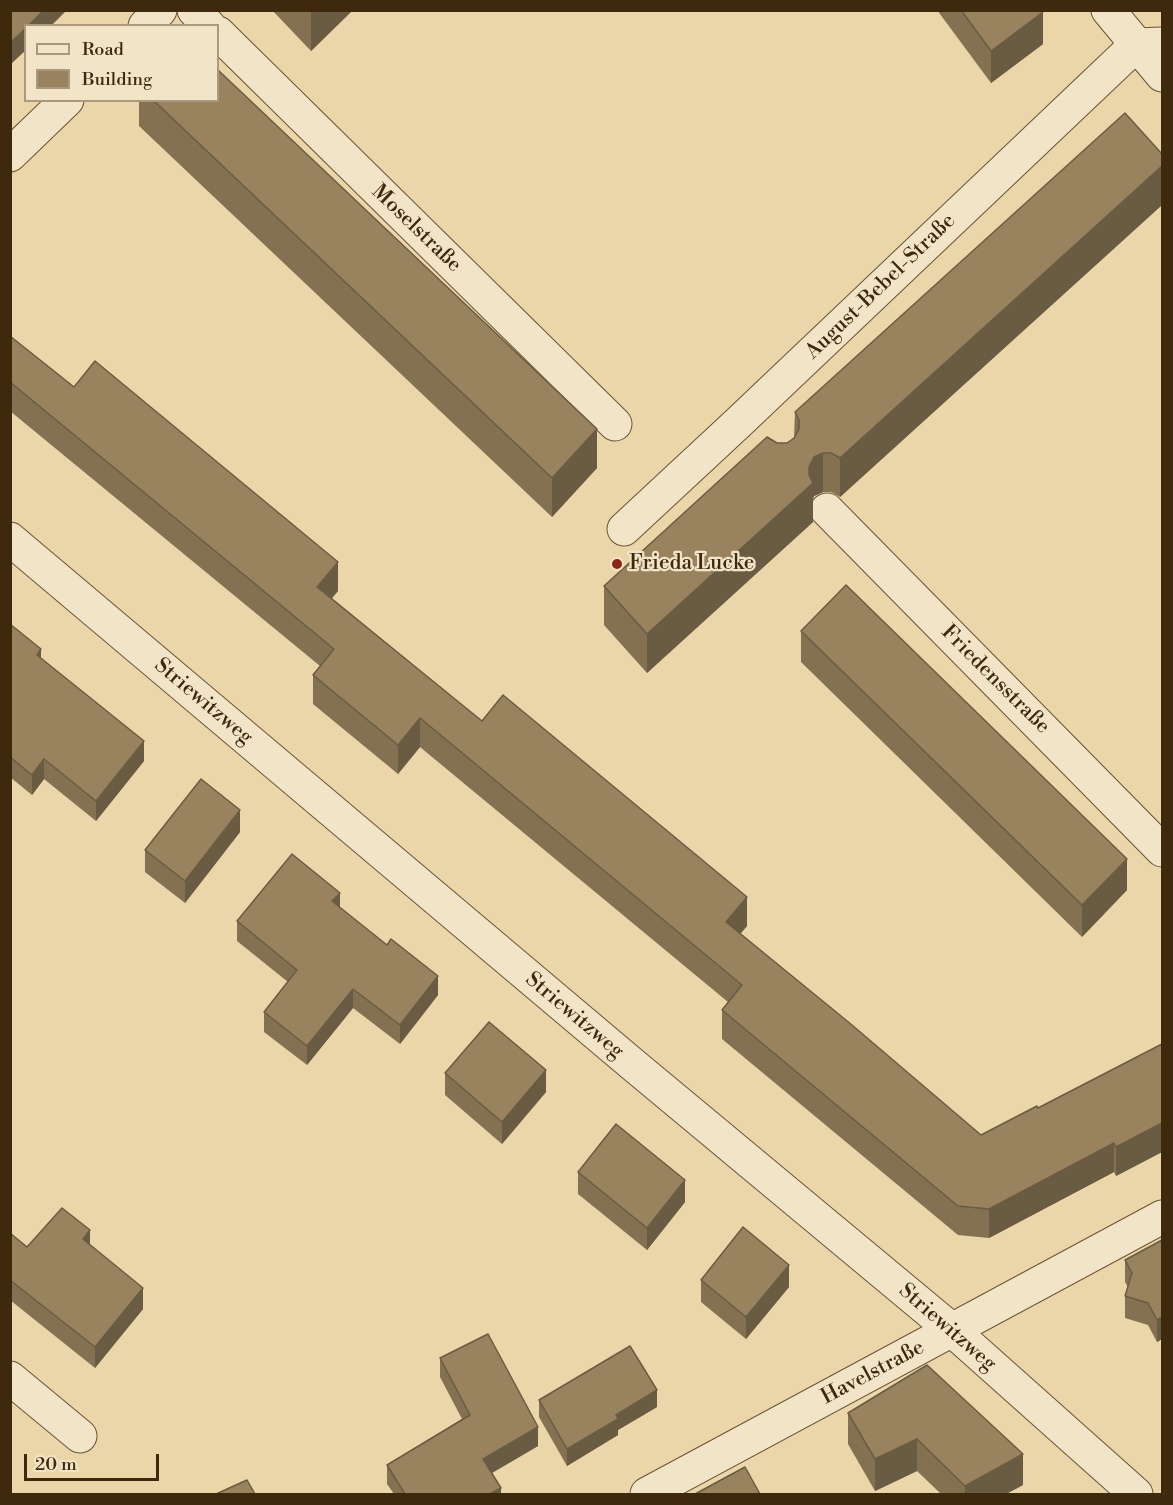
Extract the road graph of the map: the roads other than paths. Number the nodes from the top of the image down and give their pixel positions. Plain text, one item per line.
1 (160, 10) edge
2 (194, 10) edge
3 (1108, 10) edge
4 (147, 24) edge
5 (207, 24) edge
6 (219, 34) edge
7 (1149, 44) edge
8 (1162, 75) edge
9 (65, 102) edge
10 (10, 155) edge
11 (615, 424) dead end
12 (826, 510) dead end
13 (624, 529) dead end
14 (10, 539) edge
15 (1162, 850) edge
16 (1162, 1217) edge
17 (952, 1330) junction
18 (10, 1378) edge
19 (80, 1436) dead end
20 (648, 1494) edge
21 (1136, 1494) edge

1 - 4 street
2 - 5 street
3 - 7 street
6 - 11 street, Moselstraße
7 - 8 street
7 - 13 street, August-Bebel-Straße
9 - 10 street
12 - 15 street, Friedensstraße
14 - 17 street, Striewitzweg
16 - 17 street, Havelstraße
17 - 20 street, Havelstraße
17 - 21 street, Striewitzweg
18 - 19 street

